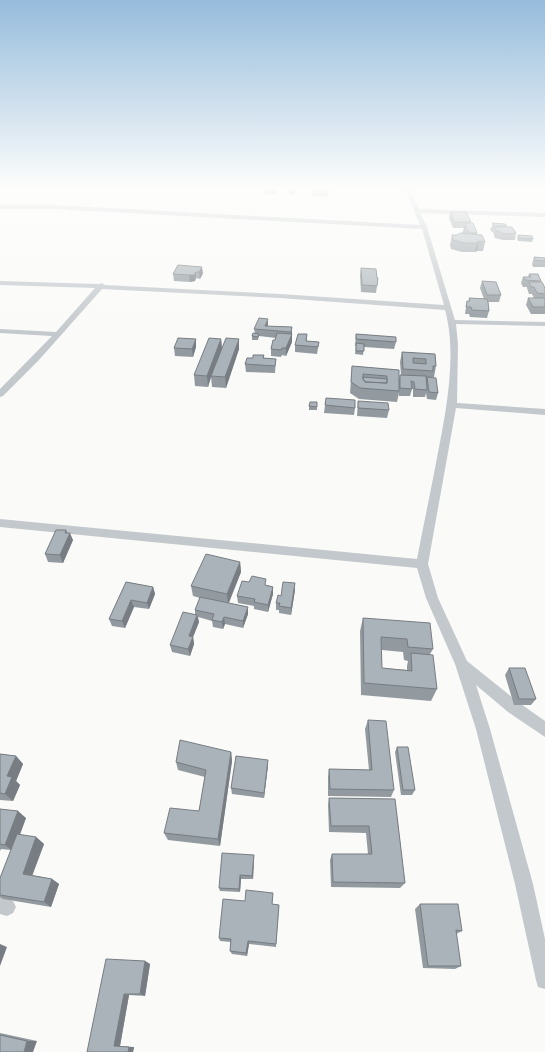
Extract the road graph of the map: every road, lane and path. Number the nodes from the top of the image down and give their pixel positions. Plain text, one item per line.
1 (427, 236) edge
2 (0, 282) edge
3 (102, 286) junction
4 (448, 308) junction
5 (452, 322) junction
6 (545, 324) edge
7 (0, 331) edge
8 (57, 334) junction
9 (0, 394) edge
10 (452, 405) junction
11 (545, 412) edge
12 (0, 523) edge
13 (422, 564) junction
14 (462, 664) junction
15 (545, 730) edge
16 (545, 980) edge

1 - 4 street
2 - 3 street
3 - 4 street
3 - 8 street
4 - 5 street
5 - 6 street
5 - 10 street
7 - 8 street
8 - 9 street
10 - 11 street
10 - 13 street
12 - 13 street
13 - 14 street
14 - 15 street
14 - 16 street

